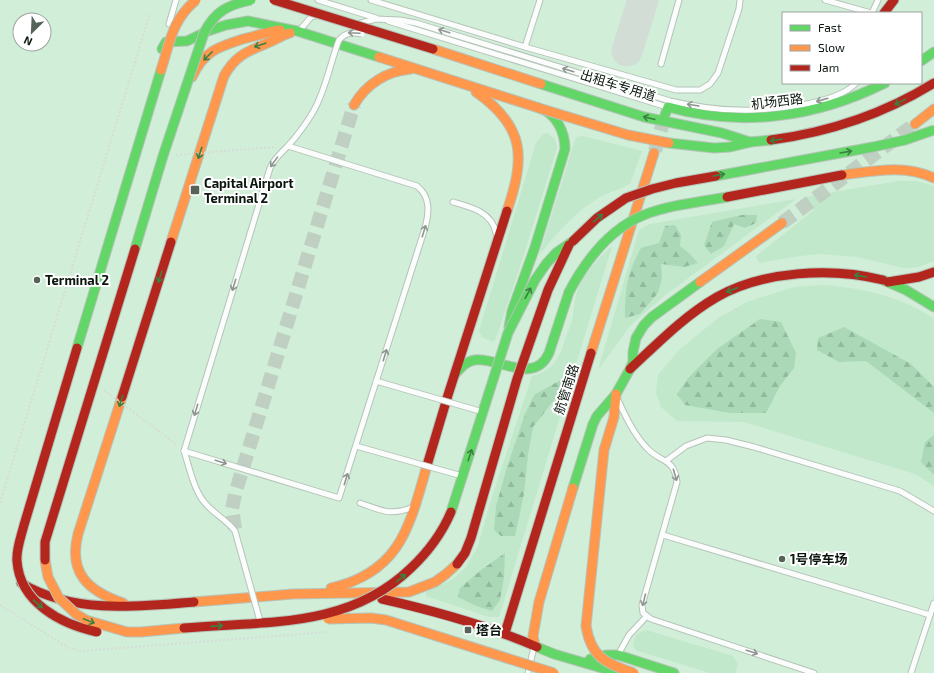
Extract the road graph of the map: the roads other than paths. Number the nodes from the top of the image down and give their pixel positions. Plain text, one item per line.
1 (176, 0) edge
2 (196, 0) edge
3 (250, 0) edge
4 (274, 0) edge
5 (318, 0) edge
6 (371, 0) edge
7 (540, 0) edge
8 (679, 0) edge
9 (740, 0) edge
10 (825, 0) edge
11 (878, 0) edge
12 (894, 0) edge
13 (867, 12) edge
14 (872, 12) edge
15 (885, 12) edge
16 (381, 20) junction
17 (296, 32) junction
18 (367, 35) dead end
19 (377, 38) dead end
20 (164, 44) junction
21 (420, 44) junction
22 (525, 47) junction
23 (934, 52) edge
24 (922, 60) edge
25 (661, 64) dead end
26 (420, 69) junction
27 (449, 78) junction
28 (934, 83) edge
29 (855, 84) edge
30 (883, 84) edge
31 (354, 105) tunnel mouth
32 (542, 109) junction
33 (934, 109) edge
34 (667, 111) joint
35 (915, 124) tunnel mouth
36 (934, 130) edge
37 (758, 142) junction
38 (288, 146) junction
39 (654, 153) tunnel mouth
40 (934, 178) edge
41 (453, 202) dead end
42 (782, 223) tunnel mouth
43 (497, 244) junction
44 (570, 244) junction
45 (934, 272) edge
46 (888, 282) junction
47 (934, 307) edge
48 (471, 324) junction
49 (508, 333) junction
50 (487, 360) junction
51 (630, 369) junction
52 (453, 379) junction
53 (376, 381) junction
54 (616, 394) junction
55 (484, 412) junction
56 (356, 446) junction
57 (184, 451) junction
58 (666, 461) junction
59 (463, 477) junction
60 (360, 503) dead end
61 (416, 507) junction
62 (934, 512) edge
63 (235, 529) tunnel mouth
64 (663, 535) junction
65 (293, 594) junction
66 (344, 594) junction
67 (253, 598) junction
68 (934, 603) edge
69 (101, 605) junction
70 (139, 607) junction
71 (930, 615) junction
72 (647, 616) junction
73 (316, 618) junction
74 (260, 622) junction
75 (131, 632) junction
76 (505, 633) junction
77 (535, 646) junction
78 (618, 655) junction
79 (576, 660) junction
80 (528, 673) edge
81 (554, 673) edge
82 (590, 673) edge
83 (620, 673) edge
84 (634, 673) edge
85 (674, 673) edge
86 (814, 673) edge
87 (911, 673) edge

1 - 20 lane
2 -> 75 street, bridge
3 -> 75 street, bridge
4 - 21 street, bridge
5 - 16 lane
6 - 22 lane
7 - 22 lane
8 - 25 lane
9 - 22 lane
10 - 13 lane
11 - 14 lane
12 - 15 street
16 - 17 lane
29 -> 16 lane, 出租车专用道
16 - 34 lane
17 - 20 street
17 - 26 street
17 -> 69 street
17 -> 70 street
18 -> 38 lane, bridge
19 - 21 lane, bridge
20 - 69 street
37 -> 21 street, bridge
23 - 24 street
26 - 27 street
26 - 31 street
27 - 32 street
27 - 43 street
28 -> 37 street
30 - 34 street, 机场西路
32 - 37 street, bridge
32 - 49 street, bridge
33 - 35 street
44 -> 36 street, bridge
53 -> 38 lane, bridge
38 -> 57 lane, bridge
39 - 76 street, 航管南路
40 - 50 street, bridge
41 - 43 lane
42 - 51 street
43 - 48 street
49 -> 44 street, bridge
44 - 66 street, bridge
45 - 46 street
46 - 47 street
46 -> 51 street
48 - 50 street
48 - 52 street
49 - 55 street, bridge
50 - 52 street
51 - 54 street
52 - 61 street
53 - 55 lane, bridge
53 - 56 lane, bridge
54 - 58 lane
54 - 77 street
54 - 84 street, bridge
59 -> 55 street, bridge
57 -> 56 lane, bridge
56 - 59 lane, bridge
57 - 74 lane, bridge
58 - 62 lane
58 -> 64 lane
73 -> 59 street, bridge
60 - 61 lane
61 - 65 street
63 - 67 street
64 - 71 lane
64 -> 72 lane
65 - 66 street
65 - 67 street
66 - 76 street
67 - 70 street
68 - 71 lane
69 - 70 street
71 - 87 lane
72 - 78 lane
72 -> 86 lane
73 - 74 street, bridge
73 - 81 street, bridge
75 -> 74 street, bridge
76 - 77 street
77 - 79 street
77 - 80 lane
78 - 79 street
78 - 85 street
79 - 82 street
79 - 83 street

